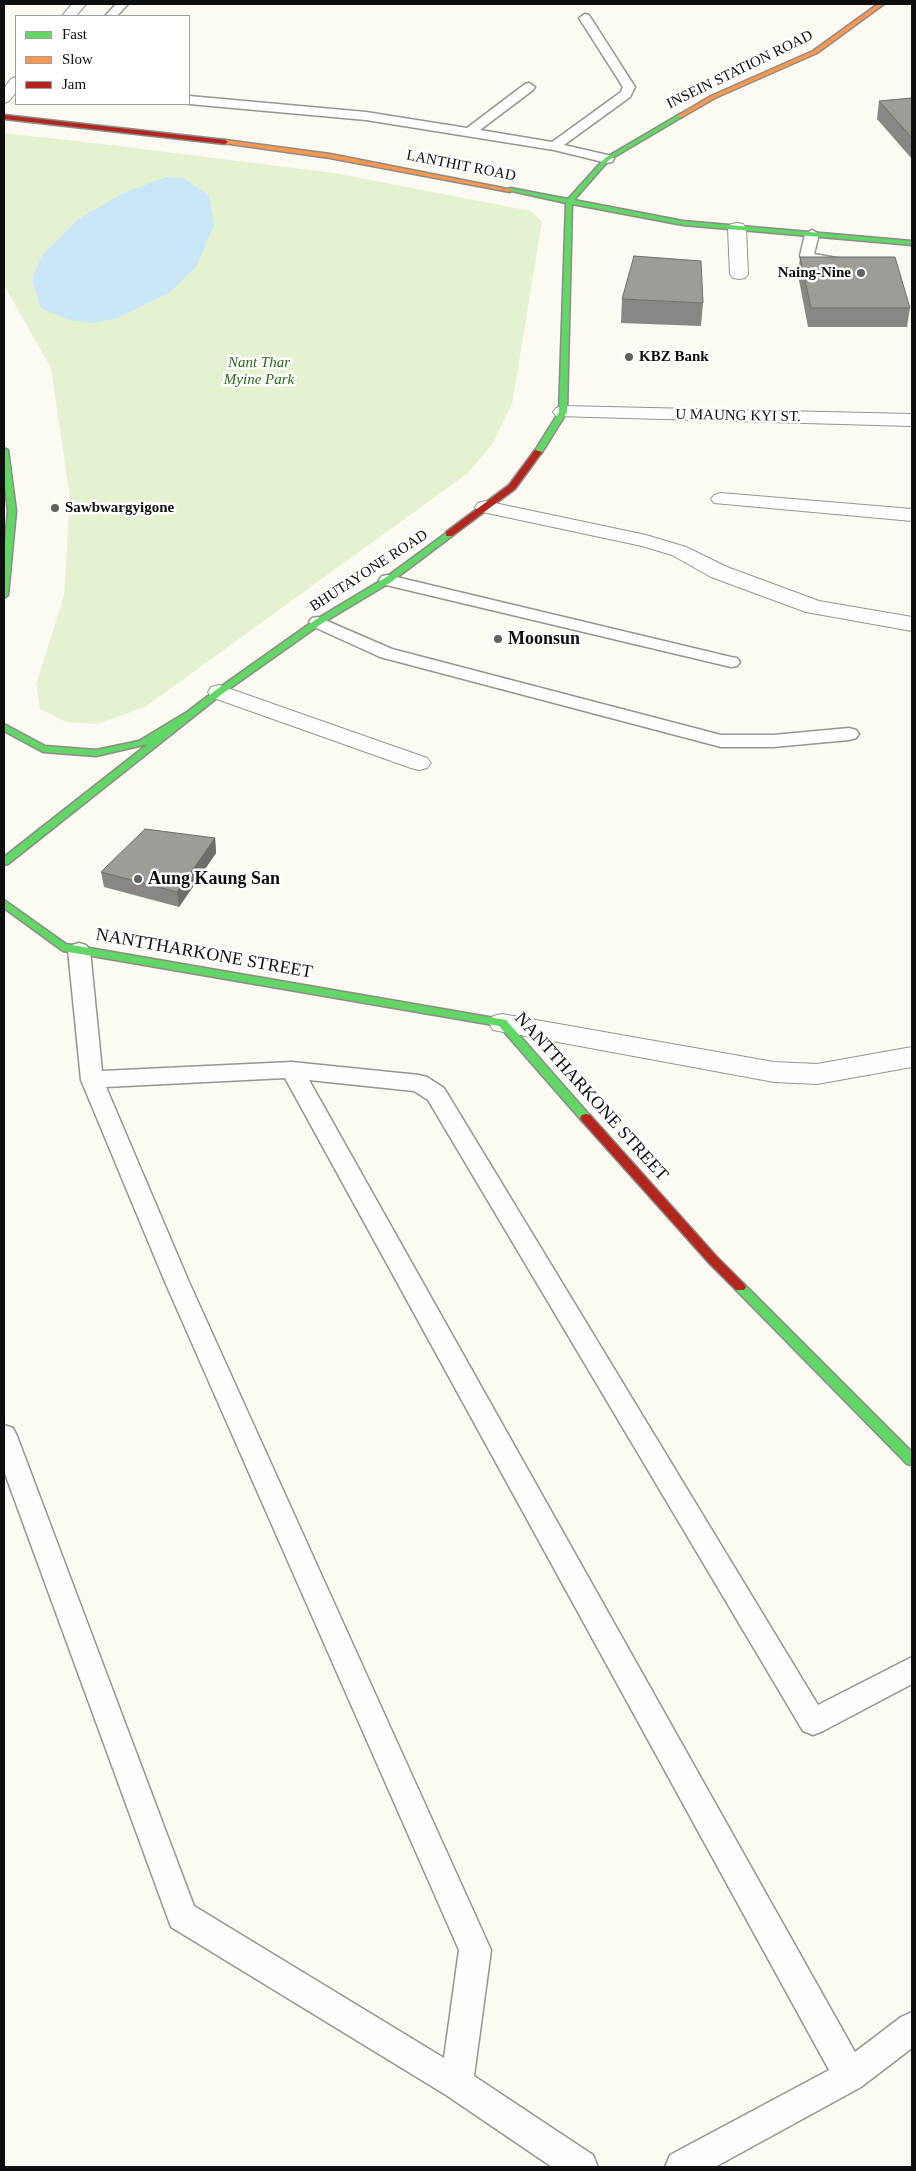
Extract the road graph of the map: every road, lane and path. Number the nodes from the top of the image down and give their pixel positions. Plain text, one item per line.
1 (79, 4) edge
2 (122, 4) edge
3 (881, 4) edge
4 (70, 15) edge
5 (111, 15) edge
6 (585, 18) dead end
7 (15, 83) edge
8 (529, 87) dead end
9 (4, 98) edge
10 (190, 100) edge
11 (4, 117) edge
12 (470, 132) junction
13 (554, 146) junction
14 (607, 159) junction
15 (569, 202) junction
16 (737, 228) junction
17 (812, 234) junction
18 (912, 243) edge
19 (850, 263) edge
20 (739, 274) dead end
21 (563, 412) junction
22 (912, 420) edge
23 (4, 450) edge
24 (721, 499) dead end
25 (485, 507) junction
26 (912, 515) edge
27 (388, 580) junction
28 (4, 595) edge
29 (318, 622) junction
30 (912, 624) edge
31 (731, 662) dead end
32 (219, 692) junction
33 (188, 715) junction
34 (4, 726) edge
35 (849, 734) dead end
36 (419, 763) dead end
37 (4, 862) edge
38 (4, 903) edge
39 (79, 950) junction
40 (502, 1023) junction
41 (912, 1057) edge
42 (292, 1070) junction
43 (92, 1080) junction
44 (4, 1436) edge
45 (912, 1460) edge
46 (912, 1670) edge
47 (912, 2028) edge
48 (850, 2076) junction
49 (457, 2084) junction
50 (581, 2167) edge
51 (682, 2167) edge

1 - 4 street
2 - 5 lane
3 - 14 main road, INSEIN STATION ROAD
6 - 13 lane
7 - 9 street
8 - 12 lane
10 - 12 lane
11 - 15 main road, LANTHIT ROAD
12 - 13 lane
13 - 14 lane
14 - 15 main road, INSEIN STATION ROAD
15 - 16 main road, LANTHIT ROAD
15 - 21 main road, BHUTAYONE ROAD
16 - 17 main road, LANTHIT ROAD
16 - 20 street
17 - 18 main road, LANTHIT ROAD
17 - 19 lane
21 - 22 street, U MAUNG KYI ST.
21 - 25 main road, BHUTAYONE ROAD
23 - 28 main road
24 - 26 street
25 - 27 main road, BHUTAYONE ROAD
25 - 30 street
27 - 29 main road, BHUTAYONE ROAD
27 - 31 lane
29 - 32 main road, BHUTAYONE ROAD
29 - 35 lane
32 - 33 main road, BHUTAYONE ROAD
32 - 36 street
33 - 34 main road
33 - 37 main road, BHUTAYONE ROAD
38 - 39 main road, NANTTHARKONE STREET
39 - 40 main road, NANTTHARKONE STREET
39 - 43 lane
40 - 41 street
40 - 45 main road, NANTTHARKONE STREET
42 - 43 lane
42 - 46 lane
42 - 48 lane
43 - 49 lane
44 - 49 lane
47 - 48 lane
48 - 51 lane
49 - 50 lane

